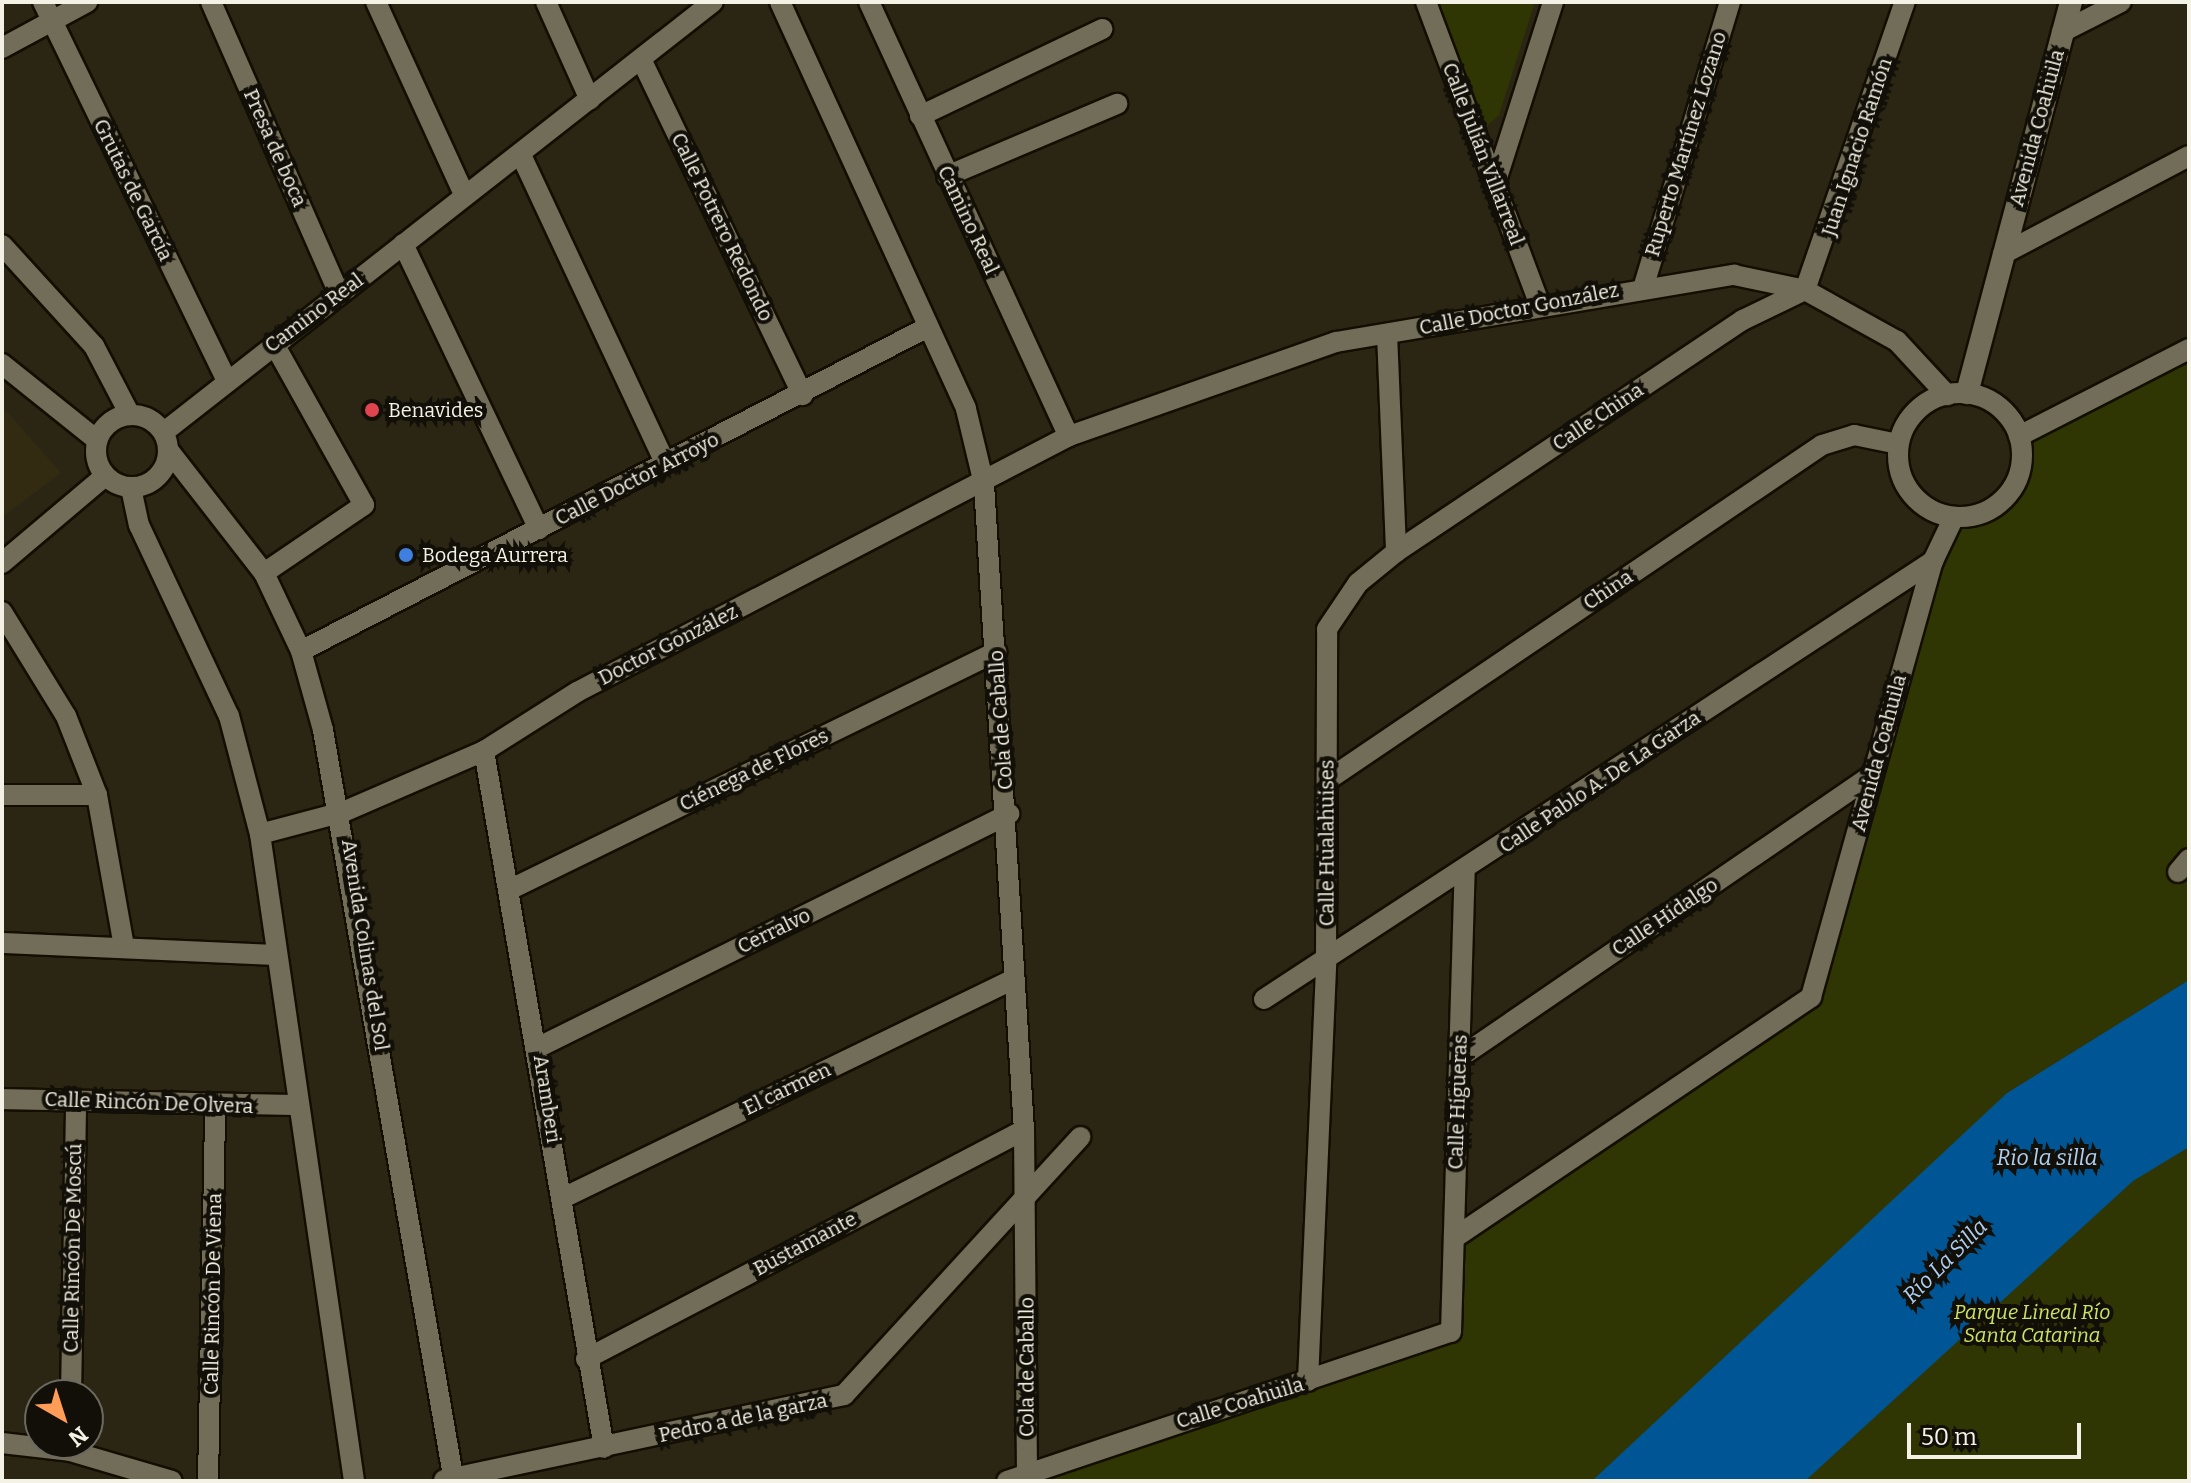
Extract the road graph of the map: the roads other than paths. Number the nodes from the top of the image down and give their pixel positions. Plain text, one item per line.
1 (43, 2) edge
2 (87, 2) edge
3 (211, 2) edge
4 (376, 2) edge
5 (546, 2) edge
6 (713, 2) edge
7 (780, 2) edge
8 (869, 2) edge
9 (1426, 2) edge
10 (1553, 2) edge
11 (1730, 2) edge
12 (1905, 2) edge
13 (2071, 2) edge
14 (2121, 2) edge
15 (53, 26) junction
16 (1102, 29) dead end
17 (2062, 32) junction
18 (2, 48) edge
19 (641, 59) junction
20 (590, 100) junction
21 (1117, 104) dead end
22 (920, 116) junction
23 (521, 155) junction
24 (2189, 156) edge
25 (947, 176) junction
26 (1495, 184) junction
27 (465, 196) junction
28 (403, 244) junction
29 (2, 245) edge
30 (2003, 254) junction
31 (1644, 285) junction
32 (1805, 290) junction
33 (339, 294) junction
34 (1540, 306) junction
35 (928, 327) junction
36 (1387, 334) junction
37 (274, 344) junction
38 (2189, 349) edge
39 (2, 364) edge
40 (225, 377) junction
41 (1957, 394) junction
42 (803, 395) junction
43 (130, 415) junction
44 (1069, 436) junction
45 (2019, 436) junction
46 (97, 440) junction
47 (167, 441) junction
48 (1898, 444) junction
49 (665, 463) junction
50 (105, 476) junction
51 (984, 484) junction
52 (131, 488) junction
53 (1954, 517) junction
54 (539, 529) junction
55 (1396, 552) junction
56 (1933, 561) junction
57 (2, 563) edge
58 (264, 573) junction
59 (2, 612) edge
60 (301, 651) junction
61 (996, 652) junction
62 (484, 751) junction
63 (1871, 776) junction
64 (1329, 779) junction
65 (2, 795) edge
66 (97, 795) junction
67 (343, 812) junction
68 (1009, 814) junction
69 (260, 834) junction
70 (1465, 871) junction
71 (513, 888) junction
72 (2, 943) edge
73 (124, 946) junction
74 (277, 955) junction
75 (1326, 962) junction
76 (1012, 980) junction
77 (1264, 999) dead end
78 (539, 1047) junction
79 (1459, 1058) junction
80 (2, 1099) edge
81 (76, 1100) junction
82 (296, 1105) junction
83 (215, 1106) junction
84 (1024, 1130) junction
85 (1080, 1137) dead end
86 (1027, 1196) junction
87 (563, 1198) junction
88 (1454, 1238) junction
89 (1451, 1332) joint
90 (586, 1359) junction
91 (71, 1379) edge
92 (1308, 1381) junction
93 (2, 1443) edge
94 (24, 1444) edge
95 (604, 1448) junction
96 (104, 1458) edge
97 (1027, 1475) edge
98 (449, 1480) edge
99 (172, 1481) edge
100 (208, 1481) edge
101 (354, 1481) edge
102 (1007, 1481) edge

1 - 15 street, Grutas de García
2 - 15 street
3 - 33 street, Presa de boca
4 - 27 street
5 - 20 street
6 - 19 street, Camino Real
7 - 35 street, Cola de Caballo
8 - 22 street, Camino Real
9 - 26 street, Calle Julián Villarreal
10 - 26 street
11 - 31 street, Ruperto Martínez Lozano
12 - 32 street, Juan Ignacio Ramón
13 - 17 street, Avenida Coahuila
14 - 17 street
15 - 18 street
15 - 40 street, Grutas de García
16 - 22 street
17 - 30 street, Avenida Coahuila
19 - 20 street, Camino Real
19 - 42 street, Calle Potrero Redondo
20 - 23 street, Camino Real
21 - 25 street
22 - 25 street, Camino Real
23 - 27 street, Camino Real
23 - 49 street
24 - 30 street
25 - 44 street, Camino Real
26 - 34 street, Calle Julián Villarreal
27 - 28 street, Camino Real
28 - 33 street, Camino Real
28 - 54 street
29 - 43 street
30 - 41 street, Avenida Coahuila
31 - 32 street, Calle Doctor González
31 - 34 street, Calle Doctor González
32 - 41 street, Calle Doctor González
32 - 55 street, Calle China
33 - 37 street, Camino Real
34 - 36 street, Calle Doctor González
35 - 42 street, Calle Doctor Arroyo
35 - 51 street, Cola de Caballo
36 - 44 street, Calle Doctor González
36 - 55 street
37 - 40 street, Camino Real
37 - 58 street
38 - 45 street
39 - 46 street
40 - 47 street, Camino Real
41 - 45 street
41 - 48 street
42 - 49 street, Calle Doctor Arroyo
43 - 46 street
43 - 47 street
44 - 51 street, Doctor González
45 - 53 street
46 - 50 street
47 - 52 street
47 - 58 street, Avenida Colinas del Sol
48 - 53 street
48 - 64 street, China
49 - 54 street, Calle Doctor Arroyo
50 - 52 street
50 - 57 street
51 - 61 street, Cola de Caballo
51 - 62 street, Doctor González
52 - 69 street
53 - 56 street, Avenida Coahuila
54 - 60 street, Calle Doctor Arroyo
55 - 64 street, Calle Hualahuises
56 - 63 street, Avenida Coahuila
56 - 70 street, Calle Pablo A. De La Garza
58 - 60 street, Avenida Colinas del Sol
59 - 66 street
60 - 67 street, Avenida Colinas del Sol
61 - 68 street, Cola de Caballo
61 - 71 street, Ciénega de Flores
62 - 67 street, Doctor González
62 - 71 street, Aramberi
63 - 79 street, Calle Hidalgo
63 - 88 street, Avenida Coahuila
64 - 75 street, Calle Hualahuises
65 - 66 street
66 - 73 street
67 - 69 street, Doctor González
67 - 98 street, Avenida Colinas del Sol
68 - 76 street, Cola de Caballo
68 - 78 street, Cerralvo
69 - 74 street
70 - 75 street, Calle Pablo A. De La Garza
70 - 79 street, Calle Higueras
71 - 78 street, Aramberi
72 - 73 street
73 - 74 street
74 - 82 street
75 - 77 street, Calle Pablo A. De La Garza
75 - 92 street, Calle Hualahuises
76 - 84 street, Cola de Caballo
76 - 87 street, El carmen
78 - 87 street, Aramberi
79 - 88 street, Calle Higueras
80 - 81 street, Calle Rincón De Olvera
81 - 83 street, Calle Rincón De Olvera
81 - 91 street, Calle Rincón De Moscú
82 - 83 street, Calle Rincón De Olvera
82 - 101 street
83 - 100 street, Calle Rincón De Viena
84 - 86 street, Cola de Caballo
84 - 90 street, Bustamante
85 - 86 street, Pedro a de la garza
86 - 95 street, Pedro a de la garza
86 - 97 street, Cola de Caballo
87 - 90 street, Aramberi
88 - 89 street, Calle Higueras
89 - 92 street, Calle Coahuila
90 - 95 street, Aramberi
92 - 97 street, Calle Coahuila
93 - 94 street
95 - 98 street, Pedro a de la garza
96 - 99 street
97 - 102 street, Calle Coahuila

